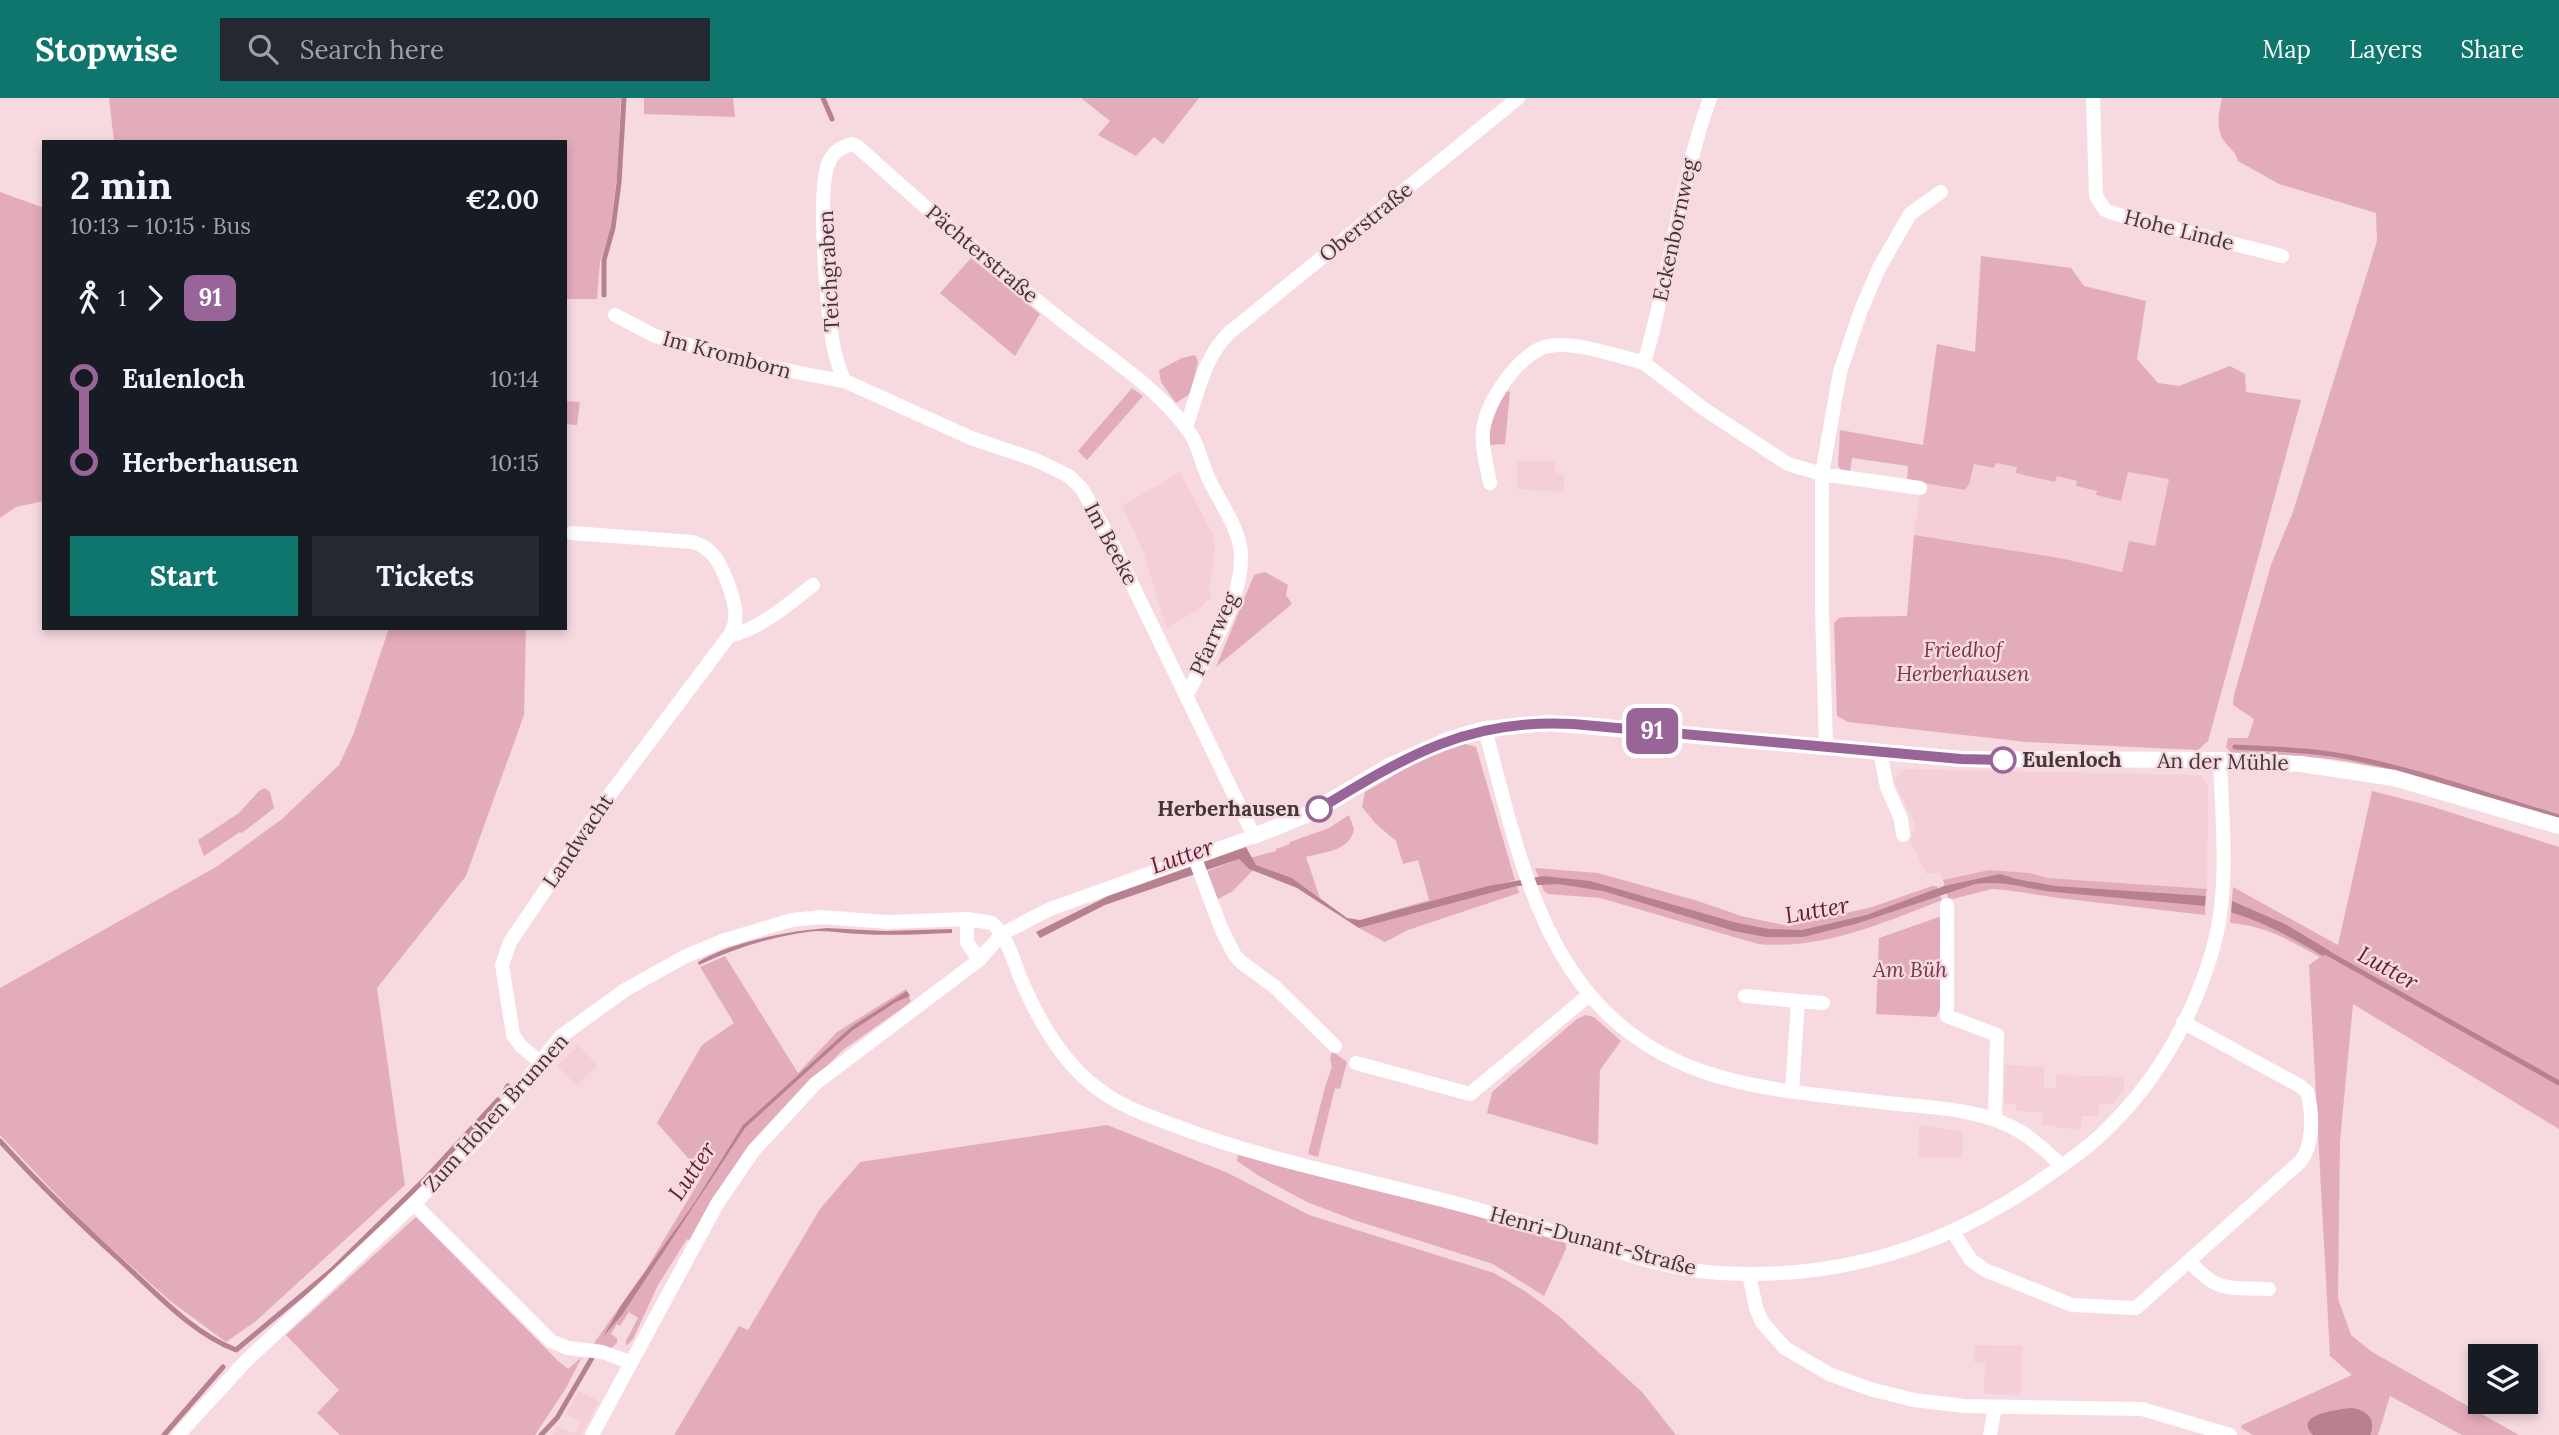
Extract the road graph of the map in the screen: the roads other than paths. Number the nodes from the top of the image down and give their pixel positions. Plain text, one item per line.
1 (1518, 98) edge
2 (1710, 98) edge
3 (2093, 98) edge
4 (830, 160) joint
5 (1941, 192) dead end
6 (2282, 256) dead end
7 (615, 315) dead end
8 (1644, 363) junction
9 (844, 381) junction
10 (1186, 427) junction
11 (1822, 474) junction
12 (1490, 483) dead end
13 (1920, 488) dead end
14 (572, 533) dead end
15 (813, 585) dead end
16 (729, 636) junction
17 (1187, 695) junction
18 (1485, 729) junction
19 (1826, 747) junction
20 (1880, 752) junction
21 (2220, 760) junction
22 (2559, 826) edge
23 (1903, 835) dead end
24 (1254, 836) junction
25 (1197, 865) junction
26 (1947, 905) dead end
27 (967, 919) junction
28 (1002, 934) junction
29 (979, 960) junction
30 (1589, 995) junction
31 (1745, 996) dead end
32 (1798, 1001) junction
33 (1824, 1003) dead end
34 (2183, 1022) junction
35 (1335, 1046) dead end
36 (540, 1062) junction
37 (1356, 1063) dead end
38 (1792, 1091) junction
39 (1995, 1119) junction
40 (2062, 1166) junction
41 (414, 1205) junction
42 (1953, 1232) junction
43 (2189, 1261) junction
44 (1749, 1274) junction
45 (2269, 1289) dead end
46 (630, 1362) junction
47 (1995, 1406) junction
48 (2204, 1431) edge
49 (2226, 1434) edge
50 (178, 1435) edge
51 (592, 1435) edge
52 (1990, 1435) edge

1 - 10 street, Oberstraße
2 - 8 street, Eckenbornweg
3 - 6 street, Hohe Linde
4 - 9 street, Teichgraben
4 - 10 street, Pächterstraße
5 - 11 street
7 - 9 street, Im Kromborn
8 - 11 street
8 - 12 street
9 - 17 street, Im Beeke
10 - 17 street, Pfarrweg
11 - 13 street
11 - 19 street
14 - 16 street, Landwacht
15 - 16 street
16 - 36 street, Landwacht
17 - 24 street, Im Beeke
18 - 19 street, An der Mühle
18 - 24 street, An der Mühle
18 - 30 street
19 - 20 street, An der Mühle
20 - 21 street, An der Mühle
20 - 23 street
21 - 22 street, An der Mühle
21 - 34 street, Henri-Dunant-Straße
24 - 25 street, An der Mühle
25 - 28 street, An der Mühle
25 - 35 street
26 - 39 street
27 - 28 street, Zum Hohen Brunnen
27 - 29 street
27 - 36 street, Zum Hohen Brunnen
28 - 29 street
28 - 44 street, Henri-Dunant-Straße
29 - 46 street
30 - 37 street
30 - 38 street
31 - 32 street
32 - 33 street
32 - 38 street
34 - 40 street, Henri-Dunant-Straße
34 - 43 street
36 - 41 street, Zum Hohen Brunnen
38 - 39 street
39 - 40 street
40 - 42 street, Henri-Dunant-Straße
41 - 46 street
41 - 50 street, Zum Hohen Brunnen
42 - 43 street
42 - 44 street, Henri-Dunant-Straße
43 - 45 street
44 - 47 street
46 - 51 street
47 - 48 street
47 - 52 street
48 - 49 street

